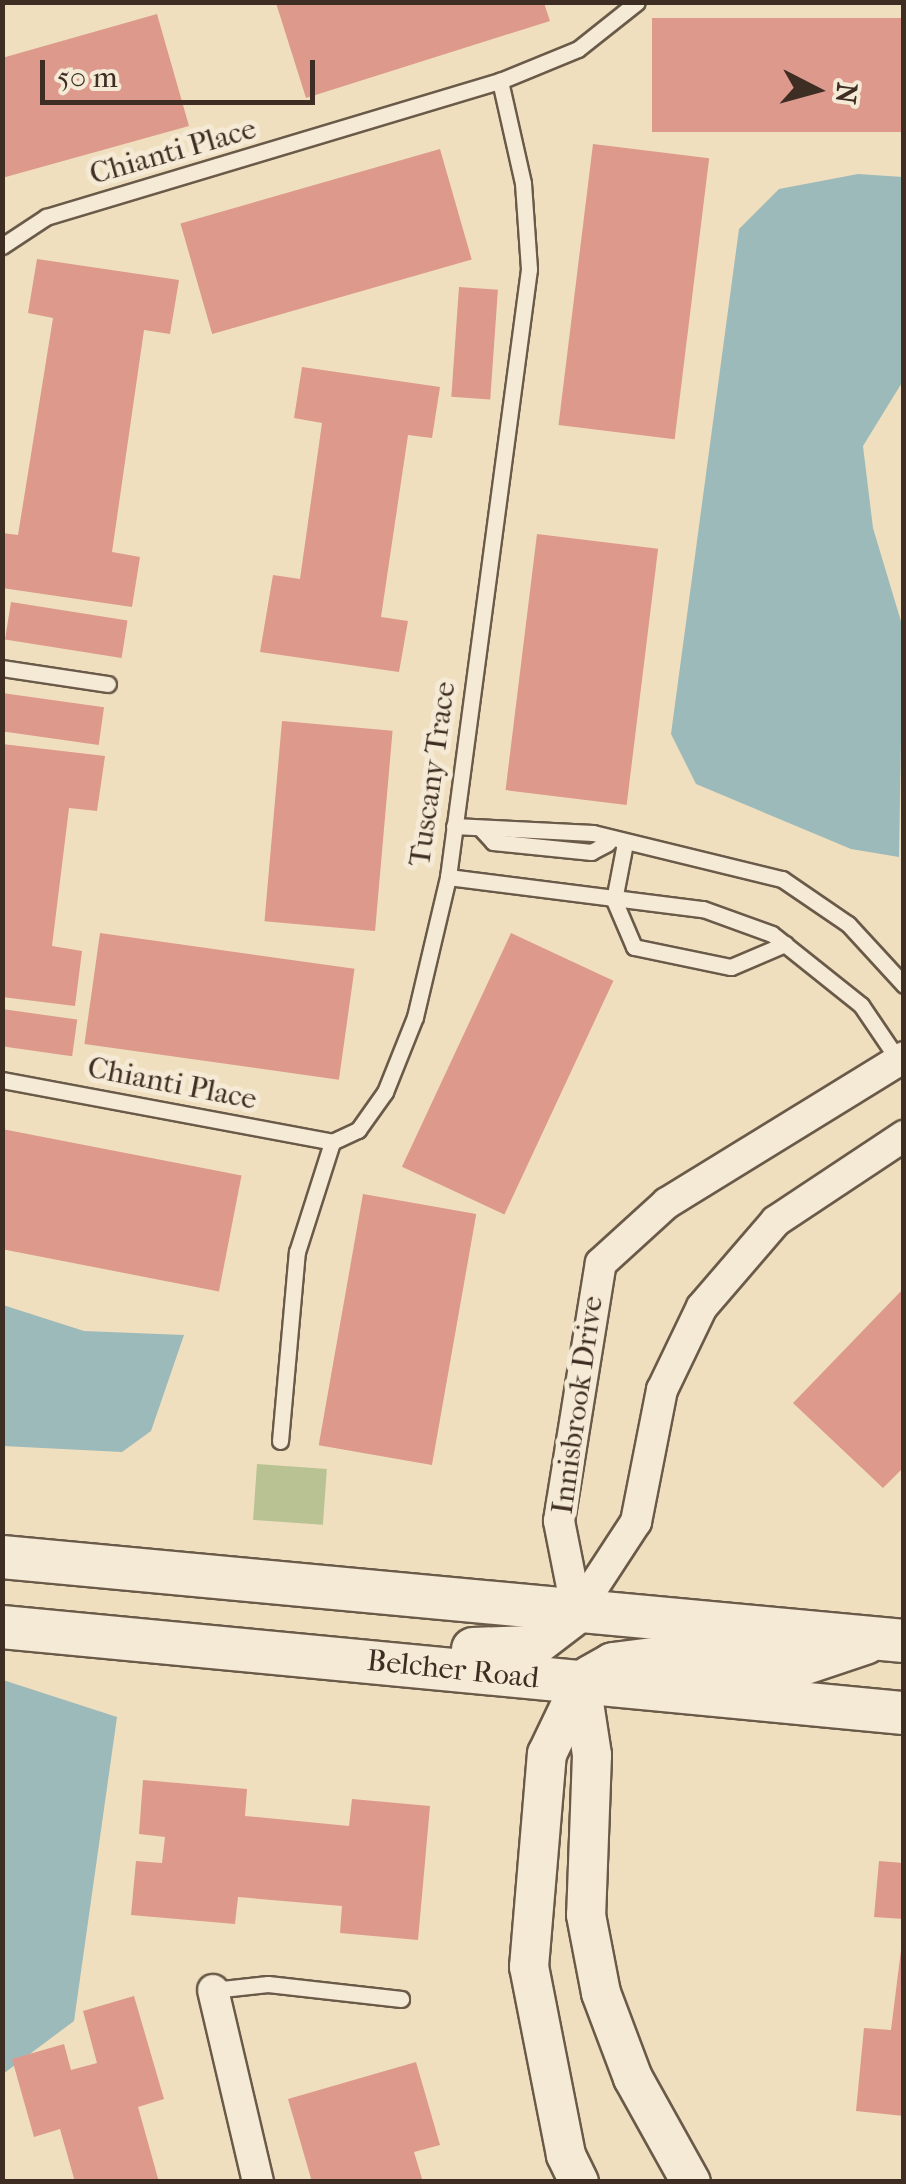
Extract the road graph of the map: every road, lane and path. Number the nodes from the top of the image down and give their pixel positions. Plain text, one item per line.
1 (634, 3) edge
2 (500, 81) junction
3 (2, 246) edge
4 (2, 668) edge
5 (108, 684) dead end
6 (454, 826) junction
7 (616, 843) junction
8 (448, 877) junction
9 (614, 900) junction
10 (784, 944) junction
11 (904, 985) edge
12 (902, 1062) edge
13 (2, 1080) edge
14 (904, 1136) edge
15 (332, 1142) junction
16 (280, 1440) dead end
17 (2, 1557) edge
18 (577, 1612) junction
19 (2, 1626) edge
20 (888, 1640) edge
21 (284, 1654) junction
22 (581, 1682) junction
23 (904, 1713) edge
24 (212, 1990) joint
25 (401, 1998) dead end
26 (258, 2182) edge
27 (579, 2182) edge
28 (691, 2182) edge

1 - 2 lane, Chianti Place
2 - 3 lane, Chianti Place
2 - 6 lane, Tuscany Trace
4 - 5 lane
6 - 7 lane
6 - 8 lane, Tuscany Trace
7 - 9 lane
7 - 11 lane
8 - 9 lane
8 - 15 lane, Tuscany Trace
9 - 10 lane
9 - 10 lane
10 - 12 lane
12 - 18 street, Innisbrook Drive
13 - 15 lane, Chianti Place
14 - 18 street
15 - 16 lane
17 - 18 main road
18 - 20 main road
18 - 21 main road
19 - 21 main road, Belcher Road
20 - 22 main road
21 - 22 main road, Belcher Road
22 - 23 main road, Belcher Road
22 - 27 street
22 - 28 street
24 - 25 lane
24 - 26 street

